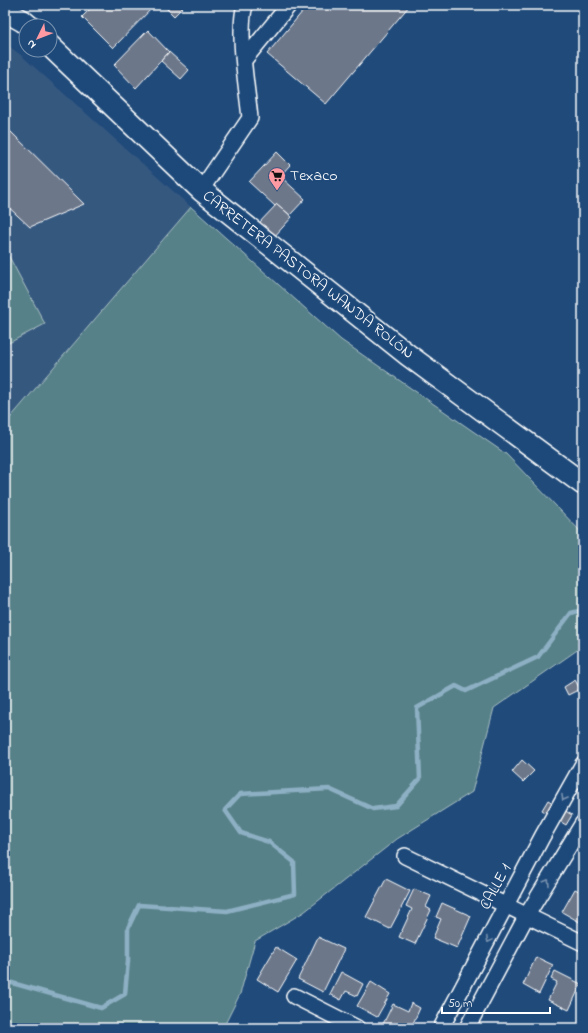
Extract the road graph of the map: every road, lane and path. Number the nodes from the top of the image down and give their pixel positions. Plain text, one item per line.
1 (245, 5) edge
2 (289, 5) edge
3 (5, 11) edge
4 (19, 18) edge
5 (58, 54) edge
6 (244, 60) junction
7 (200, 190) junction
8 (583, 484) edge
9 (583, 764) edge
10 (583, 823) edge
11 (405, 856) dead end
12 (507, 905) junction
13 (527, 915) junction
14 (583, 943) edge
15 (294, 996) dead end
16 (356, 1028) edge
17 (441, 1028) edge
18 (467, 1028) edge

1 - 6 street
2 - 6 street
3 - 4 street
5 - 7 street, CARRETERA PASTORA WANDA ROLÓN
6 - 7 street
7 - 8 street, CARRETERA PASTORA WANDA ROLÓN
9 -> 12 street, CALLE 1
13 -> 10 street
11 - 12 street
12 - 13 street
12 -> 17 street, CALLE 1
13 - 14 street
13 - 18 street
15 - 16 street

